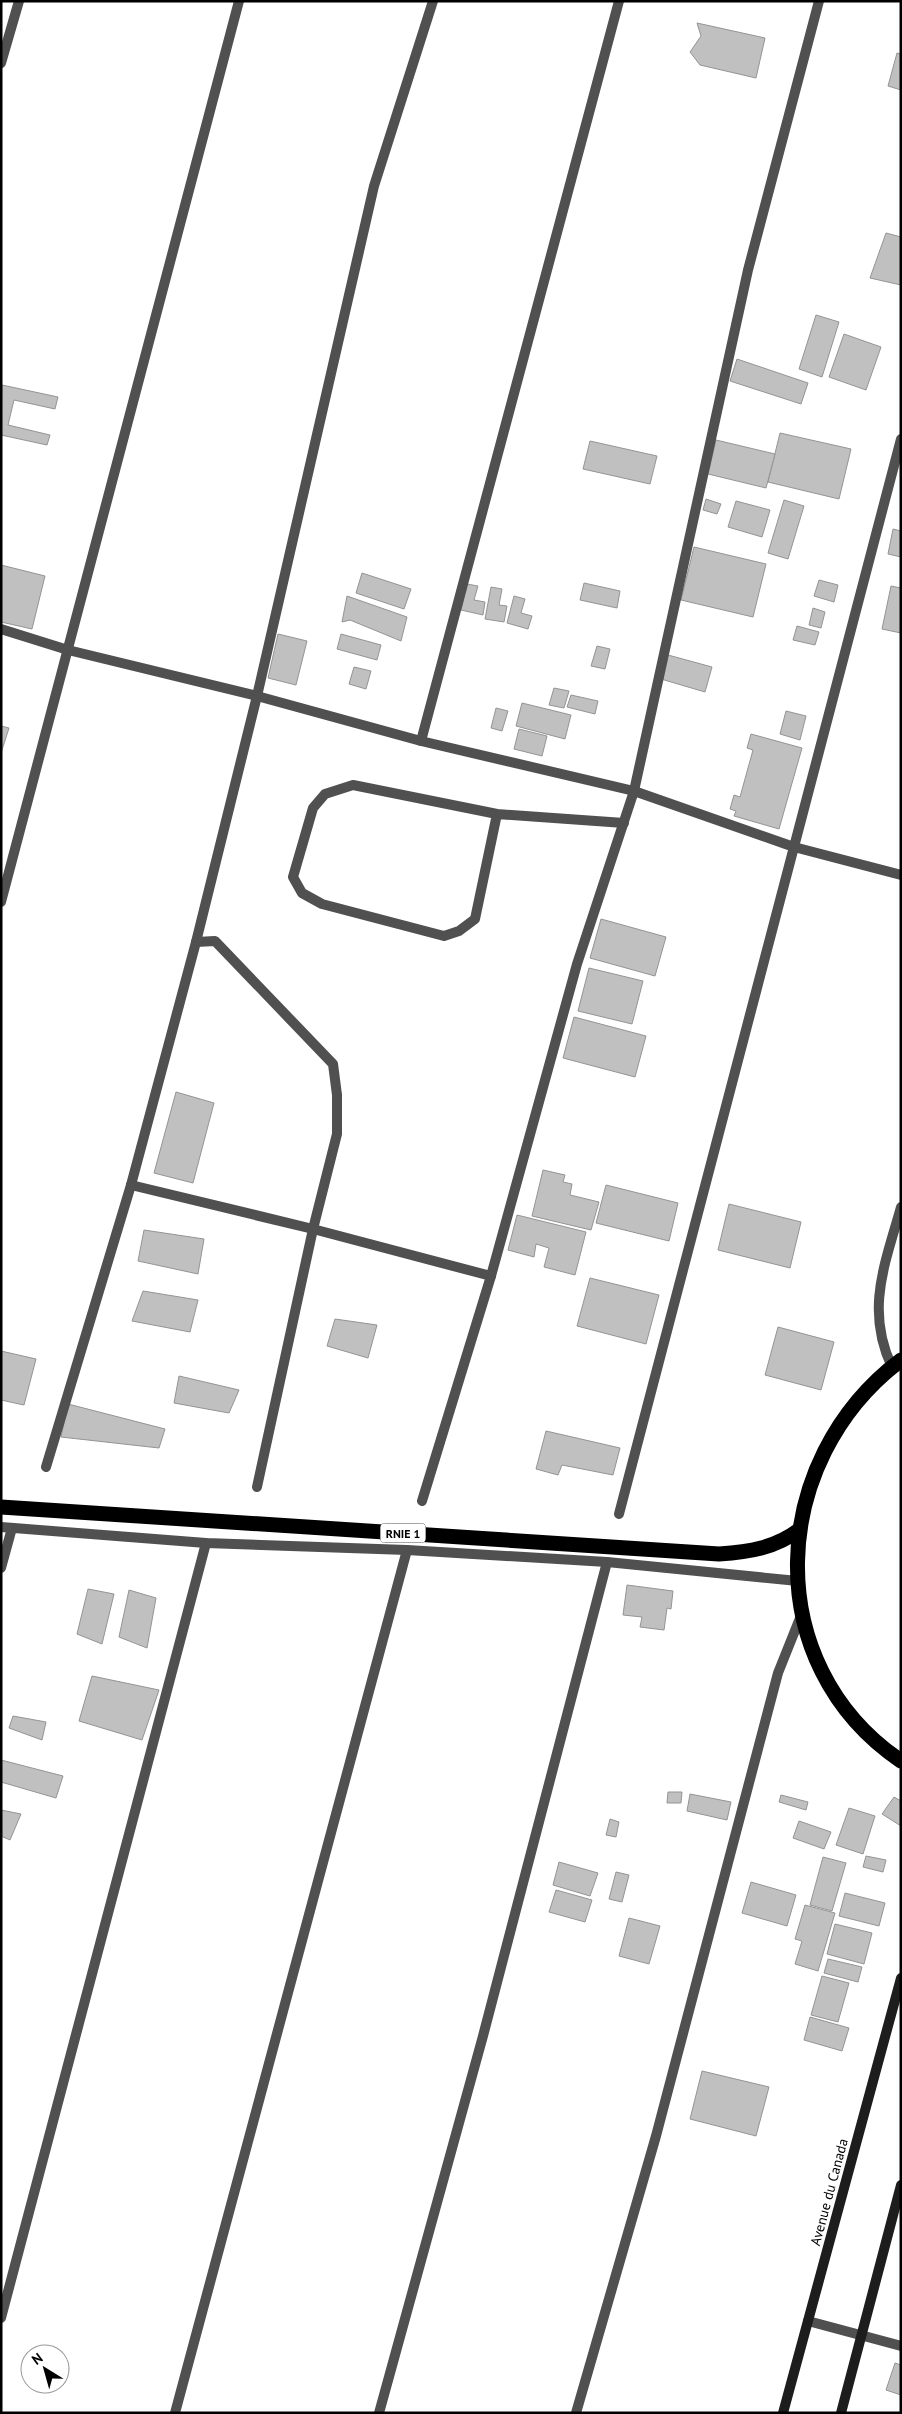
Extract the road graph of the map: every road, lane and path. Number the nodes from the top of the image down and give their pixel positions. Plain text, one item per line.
1 (19, 1) edge
2 (239, 1) edge
3 (433, 1) edge
4 (619, 1) edge
5 (819, 1) edge
6 (1, 63) edge
7 (901, 439) edge
8 (1, 629) edge
9 (68, 650) junction
10 (257, 696) junction
11 (421, 740) junction
12 (634, 791) junction
13 (497, 814) junction
14 (624, 823) junction
15 (794, 847) junction
16 (901, 874) edge
17 (1, 902) edge
18 (196, 942) junction
19 (131, 1185) junction
20 (901, 1207) edge
21 (313, 1229) junction
22 (491, 1276) junction
23 (896, 1364) edge
24 (46, 1467) dead end
25 (257, 1487) dead end
26 (422, 1501) dead end
27 (1, 1507) edge
28 (619, 1514) dead end
29 (1, 1527) edge
30 (12, 1528) junction
31 (799, 1530) junction
32 (206, 1543) junction
33 (407, 1550) junction
34 (607, 1562) junction
35 (1, 1568) edge
36 (798, 1581) junction
37 (802, 1612) junction
38 (901, 1761) edge
39 (901, 1978) edge
40 (901, 2186) edge
41 (1, 2318) edge
42 (808, 2321) junction
43 (861, 2335) junction
44 (901, 2346) edge
45 (175, 2413) edge
46 (379, 2413) edge
47 (576, 2413) edge
48 (783, 2413) edge
49 (841, 2413) edge

1 - 6 street
2 - 9 street
3 - 10 street
4 - 11 street
5 - 12 street
7 - 15 street
8 - 9 street
9 - 10 street
9 - 17 street
10 - 11 street
10 - 18 street
11 - 12 street
12 - 14 street
12 - 15 street
13 - 13 street
13 - 14 street
14 - 22 street
15 - 16 street
15 - 28 street
18 - 19 street
18 - 21 street
19 - 21 street
19 - 24 street
20 - 23 street
21 - 22 street
21 - 25 street
22 - 26 street
23 - 31 highway
27 - 31 highway, RNIE 1
29 - 30 street
30 - 32 street
30 - 35 street
31 - 36 highway
32 - 33 street
32 - 41 street
33 - 34 street
33 - 45 street
34 - 36 street
34 - 46 street
36 - 37 highway
37 - 38 highway
37 - 47 street
39 - 42 main road, Avenue du Canada
40 - 43 main road
42 - 43 street
42 - 48 main road, Avenue du Canada
43 - 44 street
43 - 49 main road

